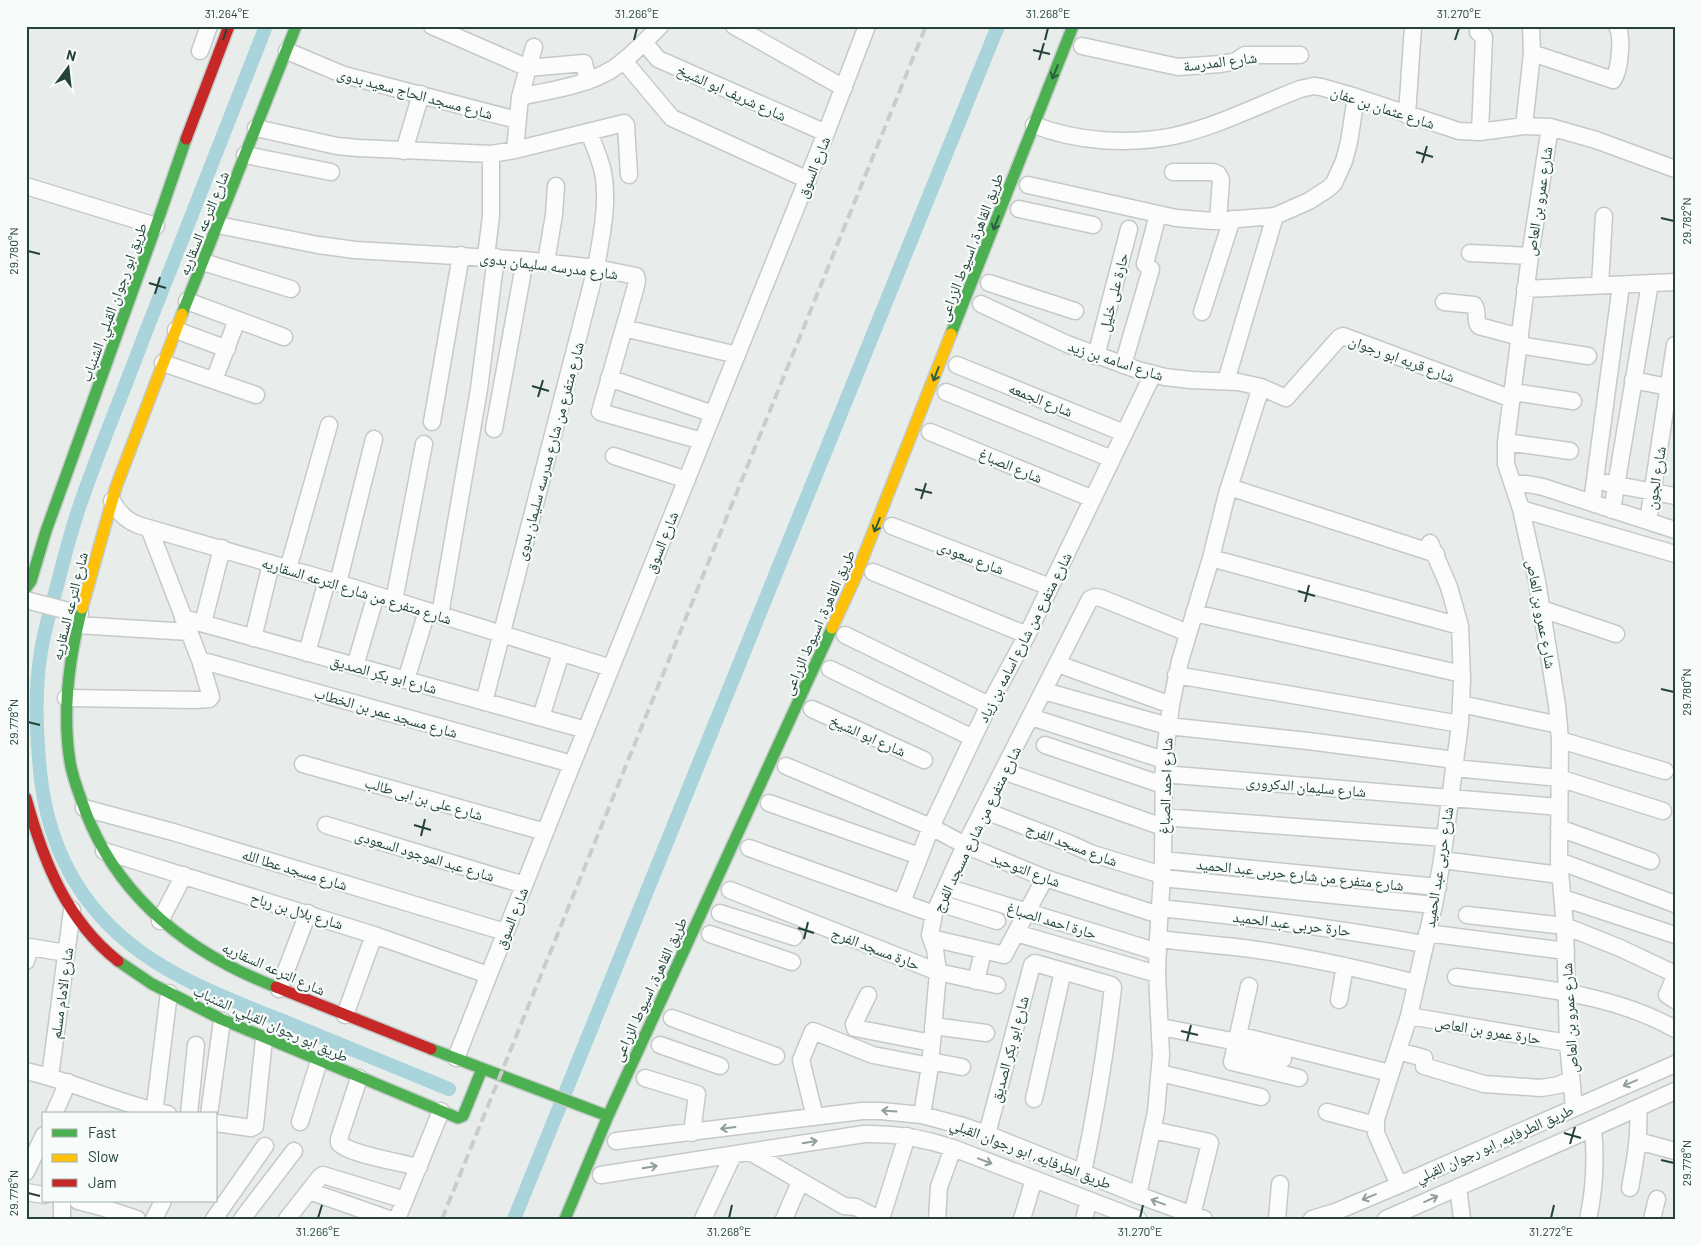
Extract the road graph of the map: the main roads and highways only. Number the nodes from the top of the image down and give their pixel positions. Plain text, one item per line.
1 (229, 26) edge
2 (296, 26) edge
3 (1073, 26) edge
4 (200, 51) road end
5 (217, 57) junction
6 (991, 279) road end
7 (979, 308) road end
8 (26, 588) edge
9 (26, 798) edge
10 (482, 1069) junction
11 (608, 1116) junction
12 (623, 1125) dead end
13 (614, 1146) road end
14 (565, 1219) edge

1 - 5 main road, طريق ابو رجوان القبلي, الشنباب
2 - 10 main road, شارع الترعه السقاريه
3 -> 11 main road, طريق القاهرة, اسيوط الزراعى
4 - 5 main road
5 - 8 main road, طريق ابو رجوان القبلي, الشنباب
6 - 7 main road, طريق القاهرة, اسيوط الزراعى
9 - 10 main road, طريق ابو رجوان القبلي, الشنباب
10 - 11 main road, شارع الترعه السقاريه
11 - 14 main road, طريق القاهرة, اسيوط الزراعى
12 - 13 main road

